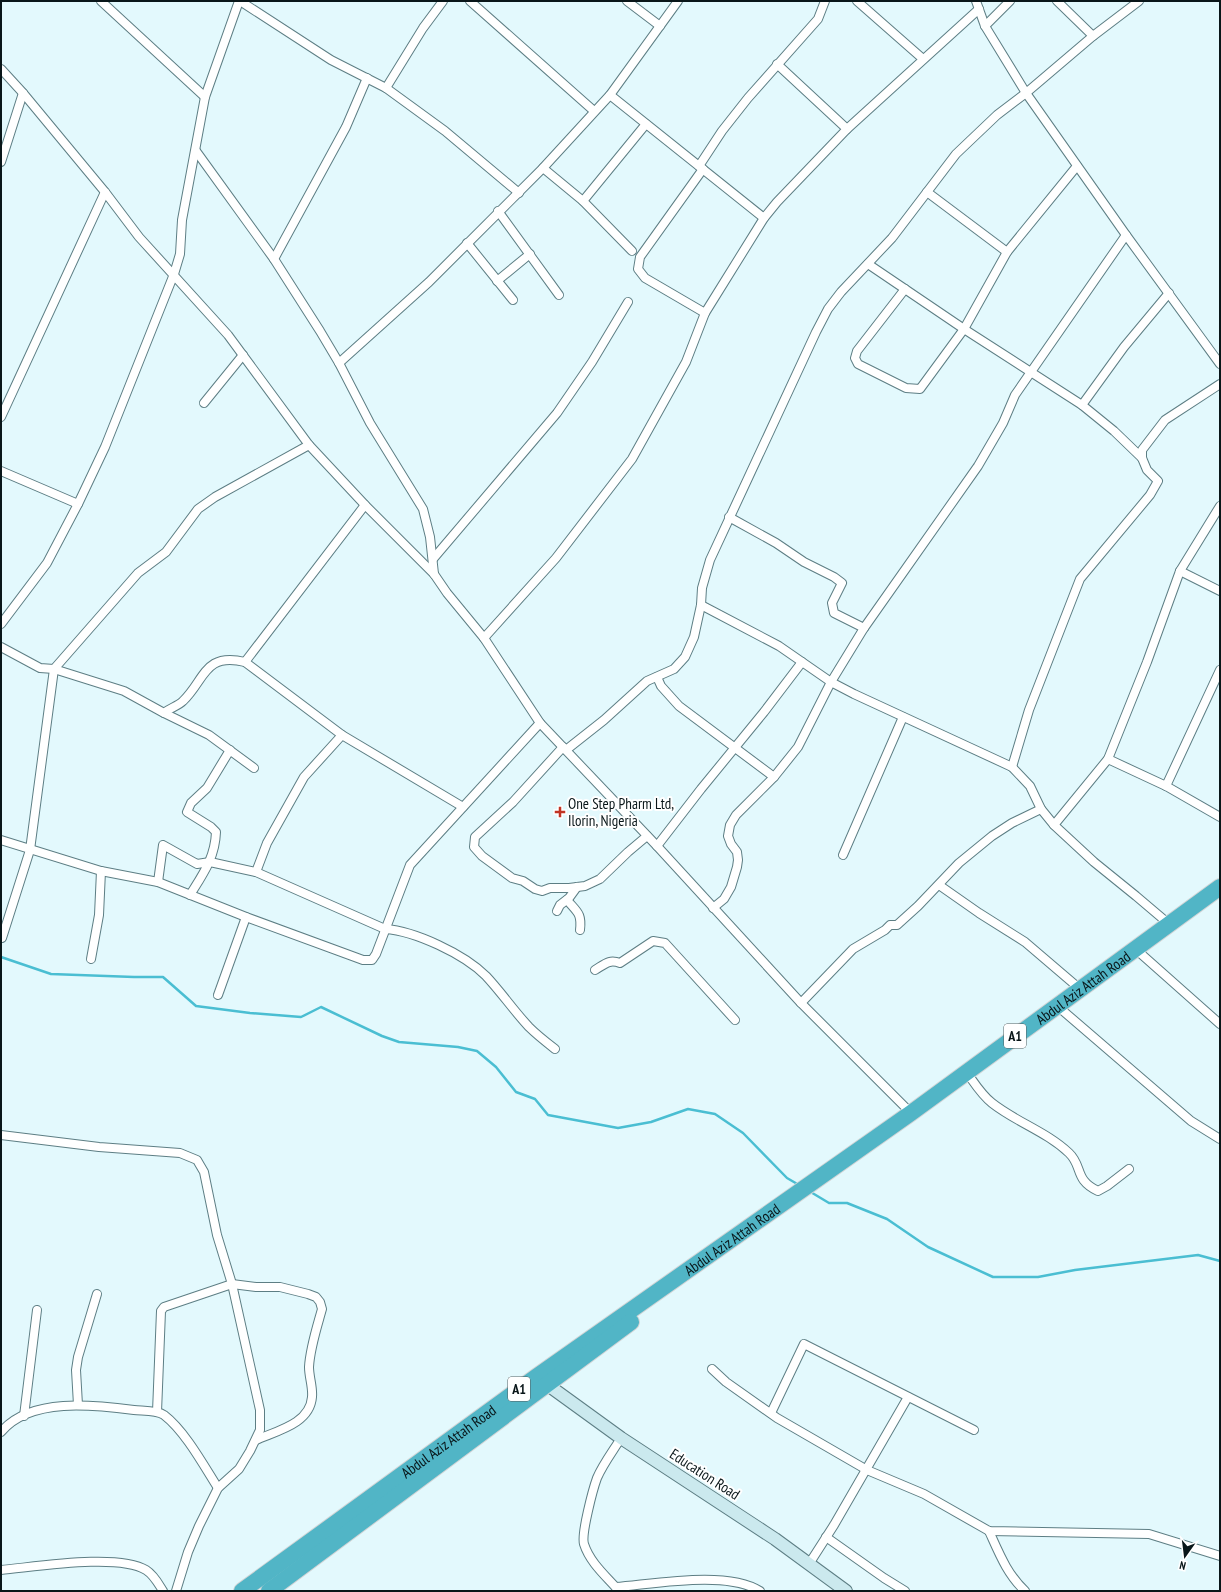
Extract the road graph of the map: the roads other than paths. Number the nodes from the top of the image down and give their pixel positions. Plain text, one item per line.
1 (101, 1) edge
2 (239, 1) edge
3 (443, 1) edge
4 (470, 1) edge
5 (626, 1) edge
6 (678, 1) edge
7 (825, 1) edge
8 (857, 1) edge
9 (1010, 1) edge
10 (1057, 1) edge
11 (1138, 1) edge
12 (977, 5) edge
13 (660, 26) junction
14 (985, 26) junction
15 (1093, 36) junction
16 (924, 59) junction
17 (777, 64) junction
18 (1, 69) edge
19 (367, 78) junction
20 (386, 88) junction
21 (23, 93) junction
22 (1026, 93) junction
23 (610, 95) junction
24 (205, 97) junction
25 (594, 111) junction
26 (646, 124) junction
27 (847, 129) junction
28 (196, 151) junction
29 (2, 158) edge
30 (1077, 166) junction
31 (544, 168) junction
32 (701, 168) junction
33 (105, 192) junction
34 (927, 192) junction
35 (519, 193) junction
36 (583, 201) junction
37 (498, 211) junction
38 (764, 218) junction
39 (1126, 235) junction
40 (467, 243) junction
41 (632, 251) dead end
42 (1007, 252) junction
43 (530, 254) junction
44 (274, 259) junction
45 (868, 264) junction
46 (174, 274) junction
47 (498, 281) junction
48 (905, 289) junction
49 (1168, 293) junction
50 (560, 295) dead end
51 (513, 300) dead end
52 (628, 302) dead end
53 (705, 313) junction
54 (964, 329) junction
55 (243, 355) junction
56 (339, 363) junction
57 (1220, 364) edge
58 (1031, 372) junction
59 (1220, 384) edge
60 (204, 403) dead end
61 (1082, 405) junction
62 (1, 417) edge
63 (309, 445) junction
64 (1142, 458) junction
65 (1, 470) edge
66 (78, 504) junction
67 (365, 505) junction
68 (1220, 506) edge
69 (729, 517) junction
70 (433, 559) junction
71 (1180, 571) junction
72 (434, 574) junction
73 (1220, 591) edge
74 (701, 605) junction
75 (1, 624) edge
76 (864, 628) junction
77 (484, 638) junction
78 (1, 647) edge
79 (245, 662) junction
80 (802, 662) junction
81 (54, 669) junction
82 (1220, 670) edge
83 (657, 677) junction
84 (831, 682) junction
85 (164, 713) junction
86 (903, 717) junction
87 (540, 723) junction
88 (342, 735) junction
89 (735, 748) junction
90 (565, 749) junction
91 (230, 750) junction
92 (1108, 759) junction
93 (1012, 767) junction
94 (254, 768) dead end
95 (774, 778) junction
96 (1166, 786) junction
97 (463, 807) junction
98 (1041, 809) junction
99 (1220, 817) edge
100 (1054, 825) junction
101 (647, 836) junction
102 (1, 840) edge
103 (657, 846) junction
104 (30, 850) junction
105 (843, 855) dead end
106 (210, 862) junction
107 (101, 871) junction
108 (256, 872) junction
109 (158, 882) junction
110 (939, 885) junction
111 (1220, 886) edge
112 (577, 887) junction
113 (190, 895) junction
114 (1220, 895) edge
115 (567, 900) junction
116 (713, 908) junction
117 (557, 910) dead end
118 (246, 918) junction
119 (1169, 924) junction
120 (385, 929) junction
121 (580, 930) dead end
122 (2, 938) dead end
123 (1140, 953) junction
124 (91, 959) dead end
125 (596, 970) dead end
126 (1080, 989) junction
127 (218, 995) dead end
128 (800, 1003) junction
129 (1062, 1010) junction
130 (735, 1020) dead end
131 (1220, 1023) edge
132 (555, 1049) dead end
133 (970, 1077) junction
134 (913, 1115) junction
135 (1, 1135) edge
136 (1220, 1140) edge
137 (1129, 1168) dead end
138 (232, 1284) junction
139 (97, 1294) dead end
140 (37, 1310) dead end
141 (712, 1369) dead end
142 (541, 1381) junction
143 (908, 1397) junction
144 (78, 1405) junction
145 (157, 1412) junction
146 (771, 1413) junction
147 (24, 1416) junction
148 (3, 1429) edge
149 (974, 1430) dead end
150 (621, 1438) junction
151 (256, 1440) junction
152 (867, 1470) junction
153 (218, 1488) junction
154 (989, 1531) junction
155 (826, 1537) junction
156 (1220, 1556) edge
157 (808, 1564) junction
158 (1, 1570) edge
159 (618, 1589) edge
160 (163, 1591) edge
161 (176, 1591) edge
162 (242, 1591) edge
163 (269, 1591) edge
164 (760, 1591) edge
165 (846, 1591) edge
166 (906, 1591) edge
167 (1025, 1591) edge

1 - 24 street
2 - 19 street
2 - 24 street
3 - 20 street
4 - 25 street
5 - 13 street
6 - 13 street
7 - 17 street
8 - 16 street
9 - 14 street
10 - 15 street
11 - 15 street
12 - 14 street
12 - 16 street
13 - 23 street
14 - 22 street
15 - 22 street
16 - 27 street
17 - 27 street
17 - 32 street
18 - 21 street
19 - 20 street
19 - 44 street
20 - 35 street
21 - 29 street
21 - 33 street
22 - 30 street
22 - 34 street
23 - 25 street
23 - 26 street
24 - 28 street
25 - 31 street
26 - 32 street
26 - 36 street
27 - 38 street
28 - 44 street
28 - 46 street
30 - 39 street
30 - 42 street
31 - 35 street
31 - 36 street
32 - 38 street
32 - 53 street
33 - 46 street
33 - 62 street
34 - 42 street
34 - 45 street
35 - 37 street
36 - 41 street
37 - 40 street
37 - 43 street
38 - 53 street
39 - 49 street
39 - 58 street
40 - 47 street
40 - 56 street
42 - 54 street
43 - 47 street
43 - 50 street
44 - 56 street
45 - 48 street
45 - 69 street
46 - 55 street
46 - 66 street
47 - 51 street
48 - 54 street
48 - 54 street
49 - 57 street
49 - 61 street
52 - 70 street
53 - 77 street
54 - 58 street
55 - 60 street
55 - 63 street
56 - 70 street
58 - 61 street
58 - 76 street
59 - 64 street
61 - 64 street
63 - 67 street
63 - 81 street
64 - 93 street
65 - 66 street
66 - 75 street
67 - 72 street
67 - 79 street
68 - 71 street
69 - 74 street
69 - 76 street
70 - 72 street
71 - 73 street
71 - 92 street
72 - 77 street
74 - 80 street
74 - 83 street
76 - 84 street
77 - 87 street
78 - 81 street
79 - 85 street
79 - 88 street
80 - 84 street
80 - 89 street
81 - 85 street
81 - 104 street
82 - 96 street
83 - 89 street
83 - 90 street
84 - 86 street
84 - 95 street
85 - 91 street
86 - 93 street
86 - 105 street
87 - 90 street
87 - 97 street
88 - 97 street
88 - 108 street
89 - 95 street
89 - 103 street
90 - 101 street
90 - 112 street
91 - 94 street
91 - 106 street
92 - 96 street
92 - 100 street
93 - 98 street
95 - 116 street
96 - 99 street
97 - 120 street
98 - 100 street
98 - 110 street
100 - 119 street
101 - 103 street
101 - 112 street
102 - 104 street
103 - 116 street
104 - 107 street
104 - 122 street
106 - 108 street
106 - 109 street
106 - 113 street
107 - 109 street
107 - 124 street
108 - 120 street
109 - 113 street
110 - 126 street
110 - 128 street
111 - 119 highway, Abdul Aziz Attah Road / A1
112 - 115 street
113 - 118 street
114 - 123 highway, Abdul Aziz Attah Road / A1
115 - 117 street
115 - 121 street
116 - 128 street
118 - 120 street
118 - 127 street
119 - 126 highway, Abdul Aziz Attah Road / A1
120 - 132 street
123 - 129 highway, Abdul Aziz Attah Road / A1
123 - 131 street
125 - 130 street
126 - 134 highway, Abdul Aziz Attah Road / A1
128 - 134 street
129 - 133 highway, Abdul Aziz Attah Road / A1
129 - 136 street
133 - 134 highway, Abdul Aziz Attah Road / A1
133 - 137 street
134 - 142 highway, Abdul Aziz Attah Road / A1
135 - 138 street
138 - 145 street
138 - 151 street
138 - 151 street
139 - 144 street
140 - 147 street
141 - 146 street
142 - 150 street, Education Road
142 - 162 highway, Abdul Aziz Attah Road / A1
142 - 163 highway, Abdul Aziz Attah Road / A1
143 - 146 street
143 - 149 street
143 - 152 street
144 - 145 street
144 - 147 street
145 - 153 street
146 - 152 street
147 - 148 street
150 - 157 street, Education Road
150 - 159 street
151 - 153 street
152 - 154 street
152 - 155 street
153 - 161 street
154 - 156 street
154 - 167 street
155 - 157 street
155 - 166 street
157 - 165 street, Education Road
158 - 160 street
159 - 164 street

